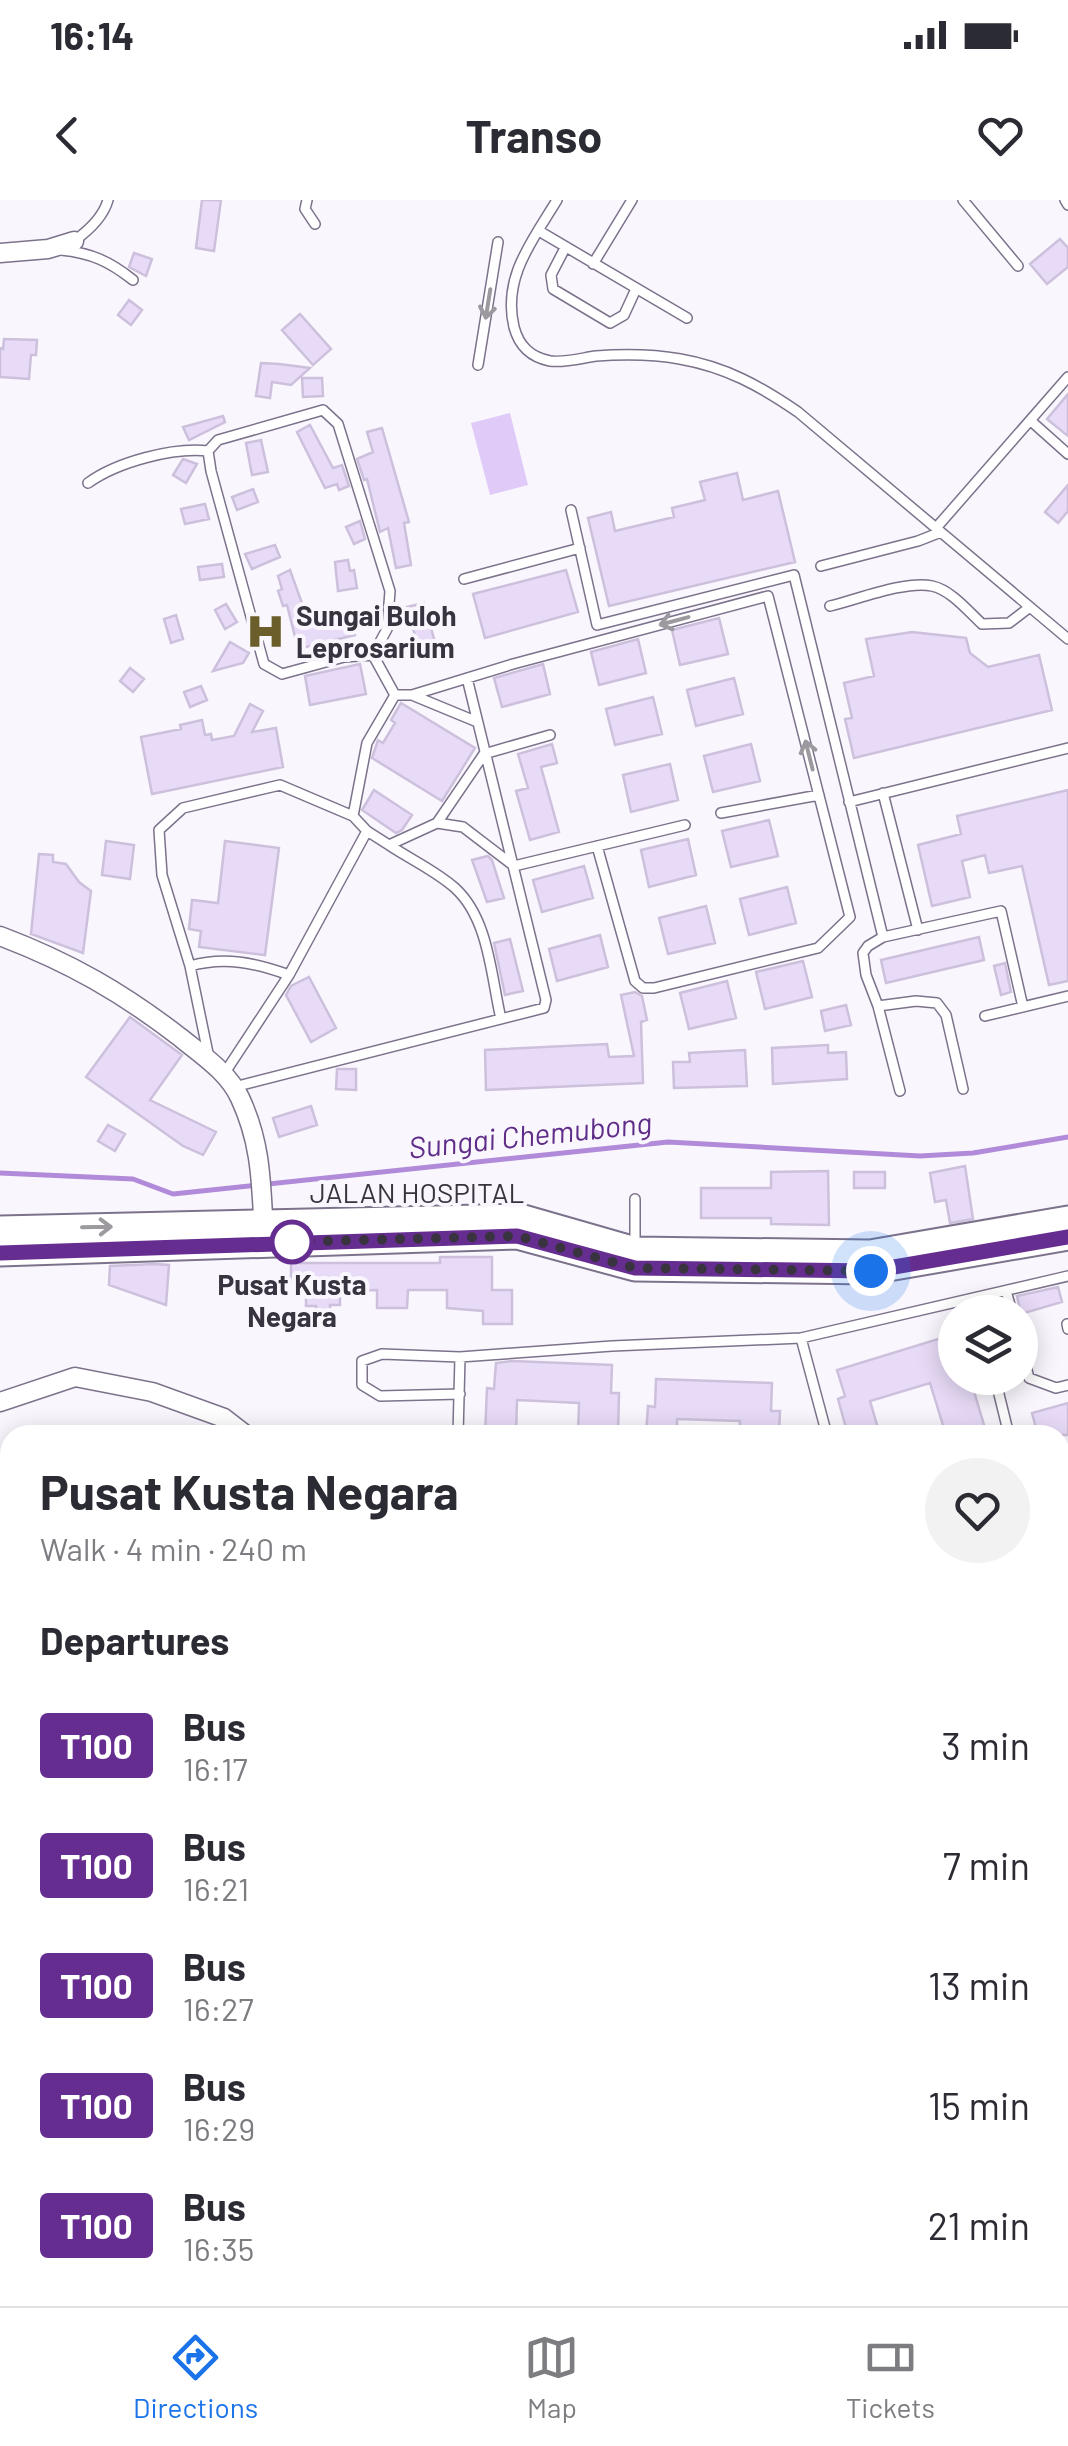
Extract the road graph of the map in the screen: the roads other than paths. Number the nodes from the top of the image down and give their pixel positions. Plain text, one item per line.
1 (108, 200) edge
2 (307, 200) edge
3 (557, 200) edge
4 (632, 200) edge
5 (963, 200) edge
6 (315, 224) dead end
7 (539, 231) junction
8 (74, 241) joint
9 (498, 242) dead end
10 (566, 248) junction
11 (48, 249) junction
12 (0, 253) edge
13 (593, 264) junction
14 (1018, 266) dead end
15 (133, 280) dead end
16 (636, 288) junction
17 (687, 318) dead end
18 (478, 366) dead end
19 (1068, 378) edge
20 (1031, 421) junction
21 (208, 451) junction
22 (1068, 454) edge
23 (88, 483) dead end
24 (571, 510) dead end
25 (938, 530) junction
26 (580, 548) junction
27 (821, 566) dead end
28 (464, 578) dead end
29 (830, 606) dead end
30 (1030, 607) junction
31 (1068, 639) edge
32 (373, 655) junction
33 (467, 678) junction
34 (395, 695) junction
35 (412, 696) junction
36 (475, 721) junction
37 (550, 735) dead end
38 (1068, 748) edge
39 (484, 754) junction
40 (819, 794) junction
41 (883, 794) junction
42 (848, 802) junction
43 (720, 813) dead end
44 (353, 816) junction
45 (437, 823) junction
46 (684, 824) dead end
47 (367, 831) junction
48 (389, 845) junction
49 (596, 846) junction
50 (514, 866) junction
51 (918, 930) junction
52 (0, 936) edge
53 (883, 937) junction
54 (190, 966) junction
55 (289, 975) junction
56 (1068, 996) edge
57 (878, 1006) junction
58 (1023, 1007) junction
59 (984, 1016) dead end
60 (501, 1019) junction
61 (209, 1060) junction
62 (229, 1081) junction
63 (962, 1088) dead end
64 (900, 1092) dead end
65 (636, 1199) dead end
66 (1068, 1219) edge
67 (263, 1224) junction
68 (0, 1229) edge
69 (1068, 1237) edge
70 (0, 1253) edge
71 (635, 1259) junction
72 (1068, 1276) edge
73 (1006, 1291) junction
74 (989, 1295) edge
75 (1007, 1295) edge
76 (938, 1307) edge
77 (802, 1338) junction
78 (460, 1357) junction
79 (1038, 1381) edge
80 (1068, 1385) edge
81 (460, 1394) junction
82 (999, 1395) edge
83 (0, 1402) edge
84 (233, 1425) edge
85 (458, 1425) edge
86 (824, 1425) edge
87 (1007, 1425) edge

1 - 8 lane
2 - 6 lane
3 - 7 lane
4 - 13 lane
5 - 14 lane
7 - 10 lane
7 - 25 lane
8 - 11 street
9 -> 18 lane
10 - 13 lane
10 - 16 lane
11 - 12 street
11 - 15 lane
13 - 16 lane
16 - 17 lane
19 - 20 lane
20 - 22 lane
20 - 25 lane
21 - 23 lane
21 - 32 lane
21 - 32 lane
24 - 26 lane
25 - 27 lane
25 - 30 lane
26 - 28 lane
26 - 42 lane
29 - 30 lane
30 - 31 lane
32 - 34 lane
33 - 35 lane
33 - 36 lane
40 -> 33 lane
34 - 35 lane
34 - 44 lane
35 - 36 lane
36 - 39 lane
37 - 39 lane
38 - 41 lane
39 - 45 lane
39 - 50 lane
40 - 43 lane
40 - 49 lane
41 - 42 lane
41 - 51 lane
42 - 53 lane
44 - 47 lane
44 - 54 lane
45 - 48 lane
45 - 50 lane
46 - 49 lane
47 - 48 lane
47 - 55 lane
48 - 60 lane
49 - 50 lane
50 - 60 lane
51 - 53 lane
51 - 58 lane
52 - 61 street
53 - 57 lane
54 - 55 lane
54 - 61 lane
55 - 62 lane
56 - 58 lane
57 - 63 lane
57 - 64 lane
58 - 59 lane
60 - 62 lane
61 - 62 street
62 - 67 street
65 - 71 lane
66 - 71 main road, JALAN HOSPITAL
68 -> 67 main road, JALAN HOSPITAL
67 - 70 main road, JALAN HOSPITAL
67 - 71 main road, JALAN HOSPITAL
69 - 71 main road, JALAN HOSPITAL
72 - 73 lane
73 - 74 lane
73 - 75 lane
76 - 77 lane
77 - 78 lane
77 - 86 lane
78 - 81 lane
78 - 81 lane
79 - 80 lane
81 - 85 lane
82 - 87 lane
83 - 84 street

